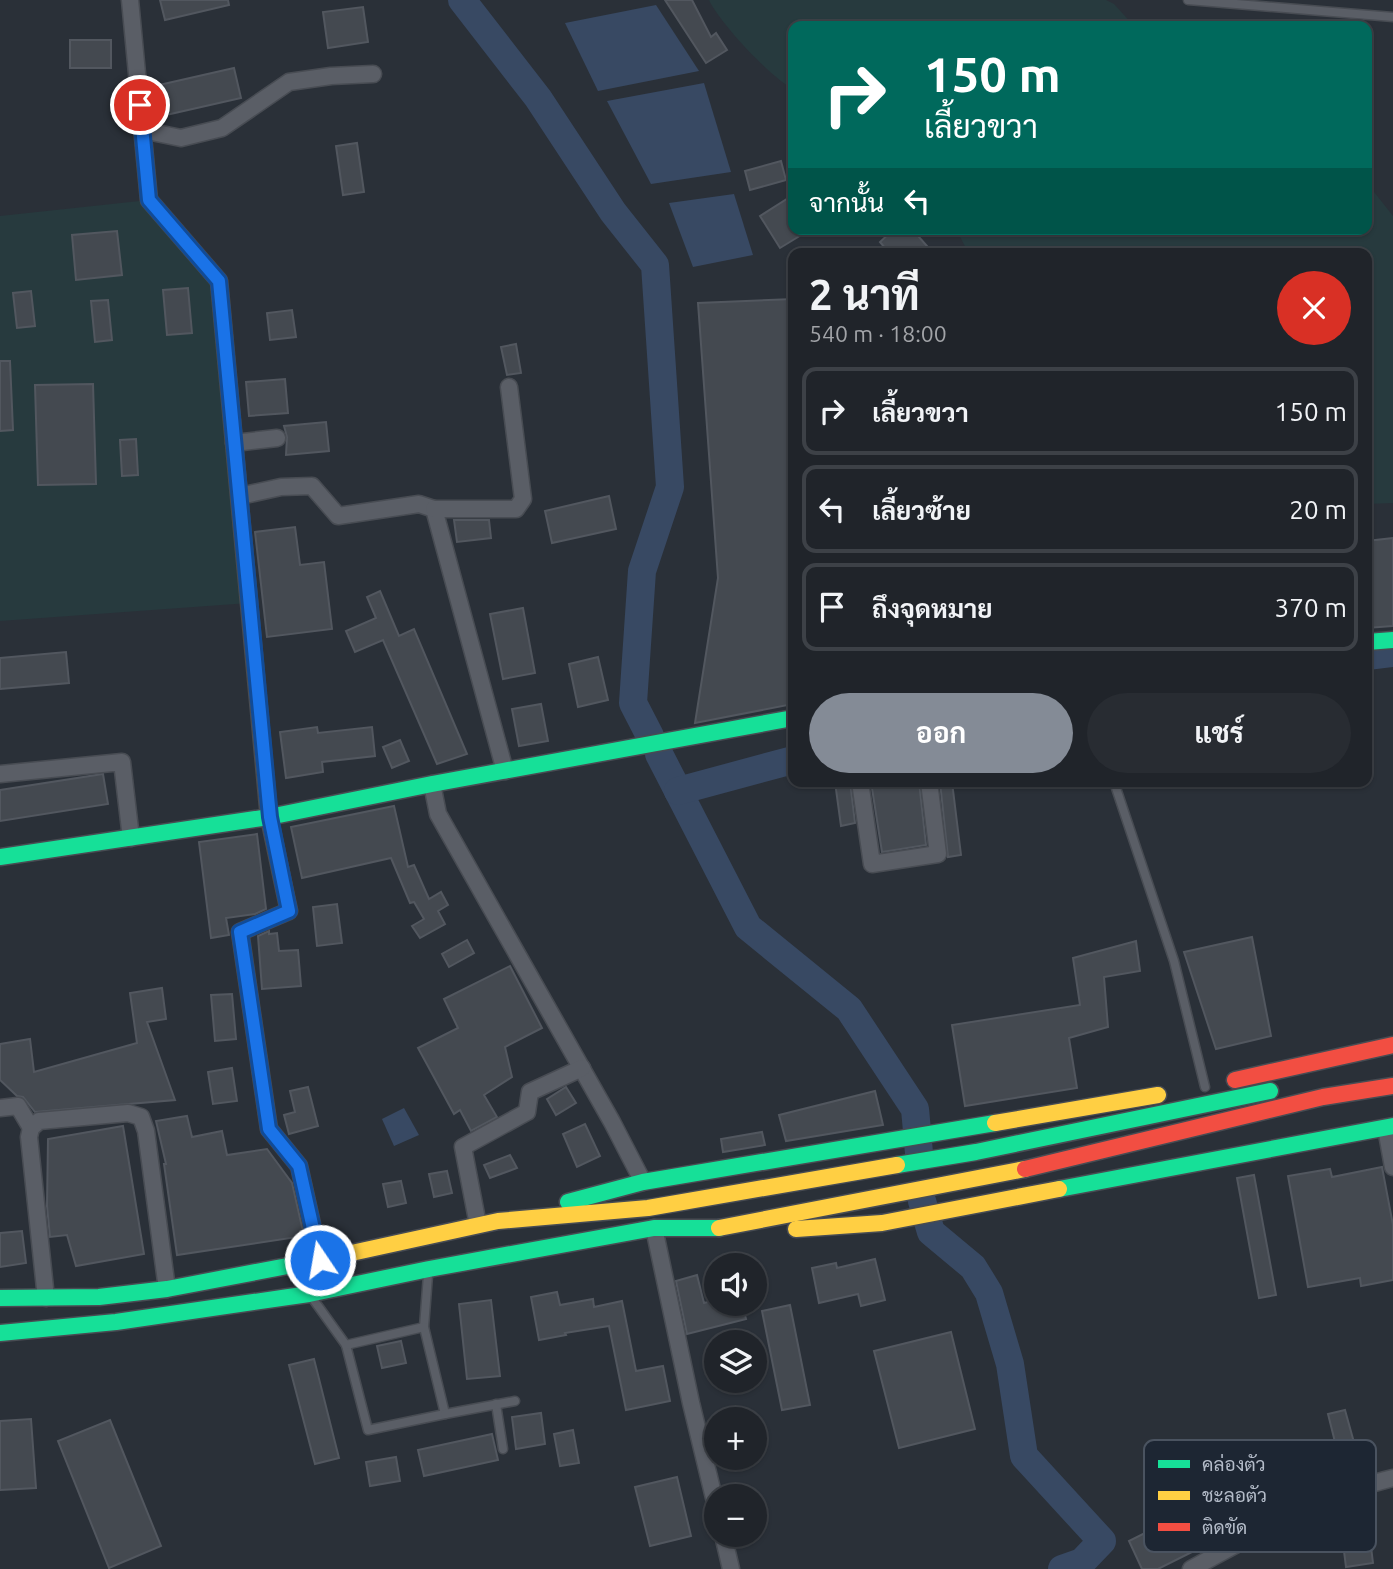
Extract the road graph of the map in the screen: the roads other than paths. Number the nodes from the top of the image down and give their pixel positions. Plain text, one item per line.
1 (131, 0) edge
2 (1188, 0) edge
3 (1393, 17) edge
4 (373, 75) dead end
5 (142, 130) junction
6 (509, 387) dead end
7 (276, 438) dead end
8 (234, 443) junction
9 (240, 496) junction
10 (434, 509) junction
11 (1393, 640) edge
12 (1372, 642) edge
13 (788, 719) edge
14 (505, 771) junction
15 (0, 774) edge
16 (432, 784) junction
17 (861, 787) edge
18 (930, 787) edge
19 (1116, 787) edge
20 (270, 817) junction
21 (131, 838) junction
22 (0, 857) edge
23 (1393, 1045) edge
24 (1393, 1057) edge
25 (582, 1068) junction
26 (1393, 1086) edge
27 (1281, 1088) dead end
28 (1191, 1090) junction
29 (1393, 1100) edge
30 (0, 1108) edge
31 (1389, 1127) edge
32 (31, 1128) junction
33 (1393, 1167) edge
34 (643, 1182) junction
35 (498, 1221) junction
36 (478, 1225) junction
37 (729, 1227) junction
38 (654, 1228) junction
39 (320, 1260) junction
40 (429, 1269) junction
41 (167, 1289) junction
42 (309, 1294) junction
43 (0, 1298) edge
44 (46, 1298) junction
45 (424, 1327) junction
46 (0, 1333) edge
47 (346, 1345) junction
48 (515, 1401) dead end
49 (496, 1404) junction
50 (445, 1414) junction
51 (503, 1449) dead end
52 (711, 1484) edge
53 (726, 1547) edge
54 (1223, 1552) edge
55 (731, 1569) edge
56 (1191, 1569) edge

1 - 5 street
2 - 3 lane
4 - 5 street
5 - 8 street
6 - 10 street
7 - 8 street
8 - 9 street
9 - 10 street
9 - 20 street
10 - 14 street
11 - 12 main road
13 - 14 main road
14 - 16 main road
15 - 21 street
16 - 20 main road
16 - 25 street
17 - 18 street
19 - 28 lane
20 - 21 main road
20 - 39 street
21 - 22 main road
23 - 28 main road
24 - 35 main road
25 - 34 street
25 - 36 street
26 - 37 main road
27 - 35 main road
28 - 34 main road
29 - 37 main road
30 - 32 street
31 - 33 street
31 - 37 main road
32 - 41 street
32 - 44 street
34 - 35 main road
35 - 36 main road
36 - 39 main road
37 - 38 main road
38 - 40 main road
38 - 52 street
39 - 41 main road
40 - 42 main road
40 - 45 lane
41 - 44 main road
42 - 46 main road
42 - 47 lane
43 - 44 main road
45 - 47 lane
45 - 50 lane
47 - 50 lane
48 - 49 lane
49 - 50 lane
49 - 51 lane
53 - 55 street
54 - 56 street

